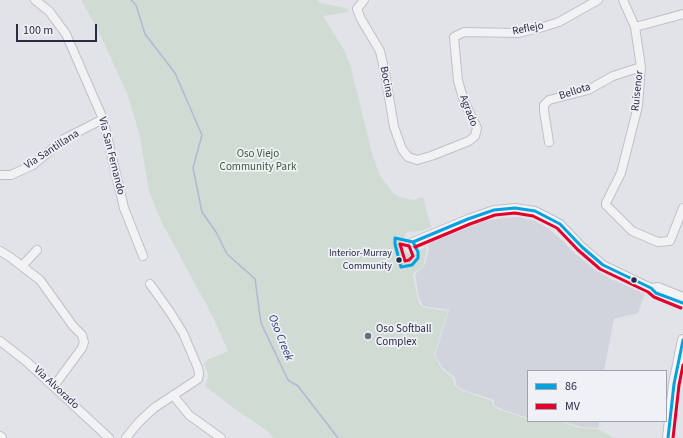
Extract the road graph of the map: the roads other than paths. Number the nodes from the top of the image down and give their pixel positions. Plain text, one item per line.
1 (34, 0) edge
2 (364, 0) edge
3 (598, 0) edge
4 (623, 0) edge
5 (683, 14) edge
6 (635, 27) junction
7 (454, 37) joint
8 (641, 67) junction
9 (103, 120) junction
10 (549, 142) dead end
11 (408, 157) joint
12 (0, 175) edge
13 (683, 208) edge
14 (413, 242) dead end
15 (37, 250) dead end
16 (0, 251) edge
17 (142, 256) dead end
18 (22, 266) junction
19 (150, 284) dead end
20 (651, 288) junction
21 (683, 297) edge
22 (683, 303) edge
23 (683, 340) edge
24 (0, 341) edge
25 (54, 386) junction
26 (173, 395) junction
27 (215, 437) edge
28 (109, 438) edge
29 (126, 438) edge
30 (668, 438) edge

1 - 9 street, Via San Fernando
2 - 11 street, Bocina
3 - 7 street, Reflejo
4 - 6 street, Ruisenor
5 - 6 street
6 - 8 street, Ruisenor
7 - 11 street, Agrado
8 - 10 street, Bellota
8 - 13 street, Ruisenor
9 - 12 street, Via Santillana
9 - 17 street, Via San Fernando
14 - 20 street
15 - 18 street
16 - 18 street
18 - 25 street
19 - 26 street
20 - 21 street
20 - 22 street
23 - 30 main road
24 - 25 street, Via Alvorado
25 - 28 street, Via Alvorado
26 - 27 street
26 - 29 street

